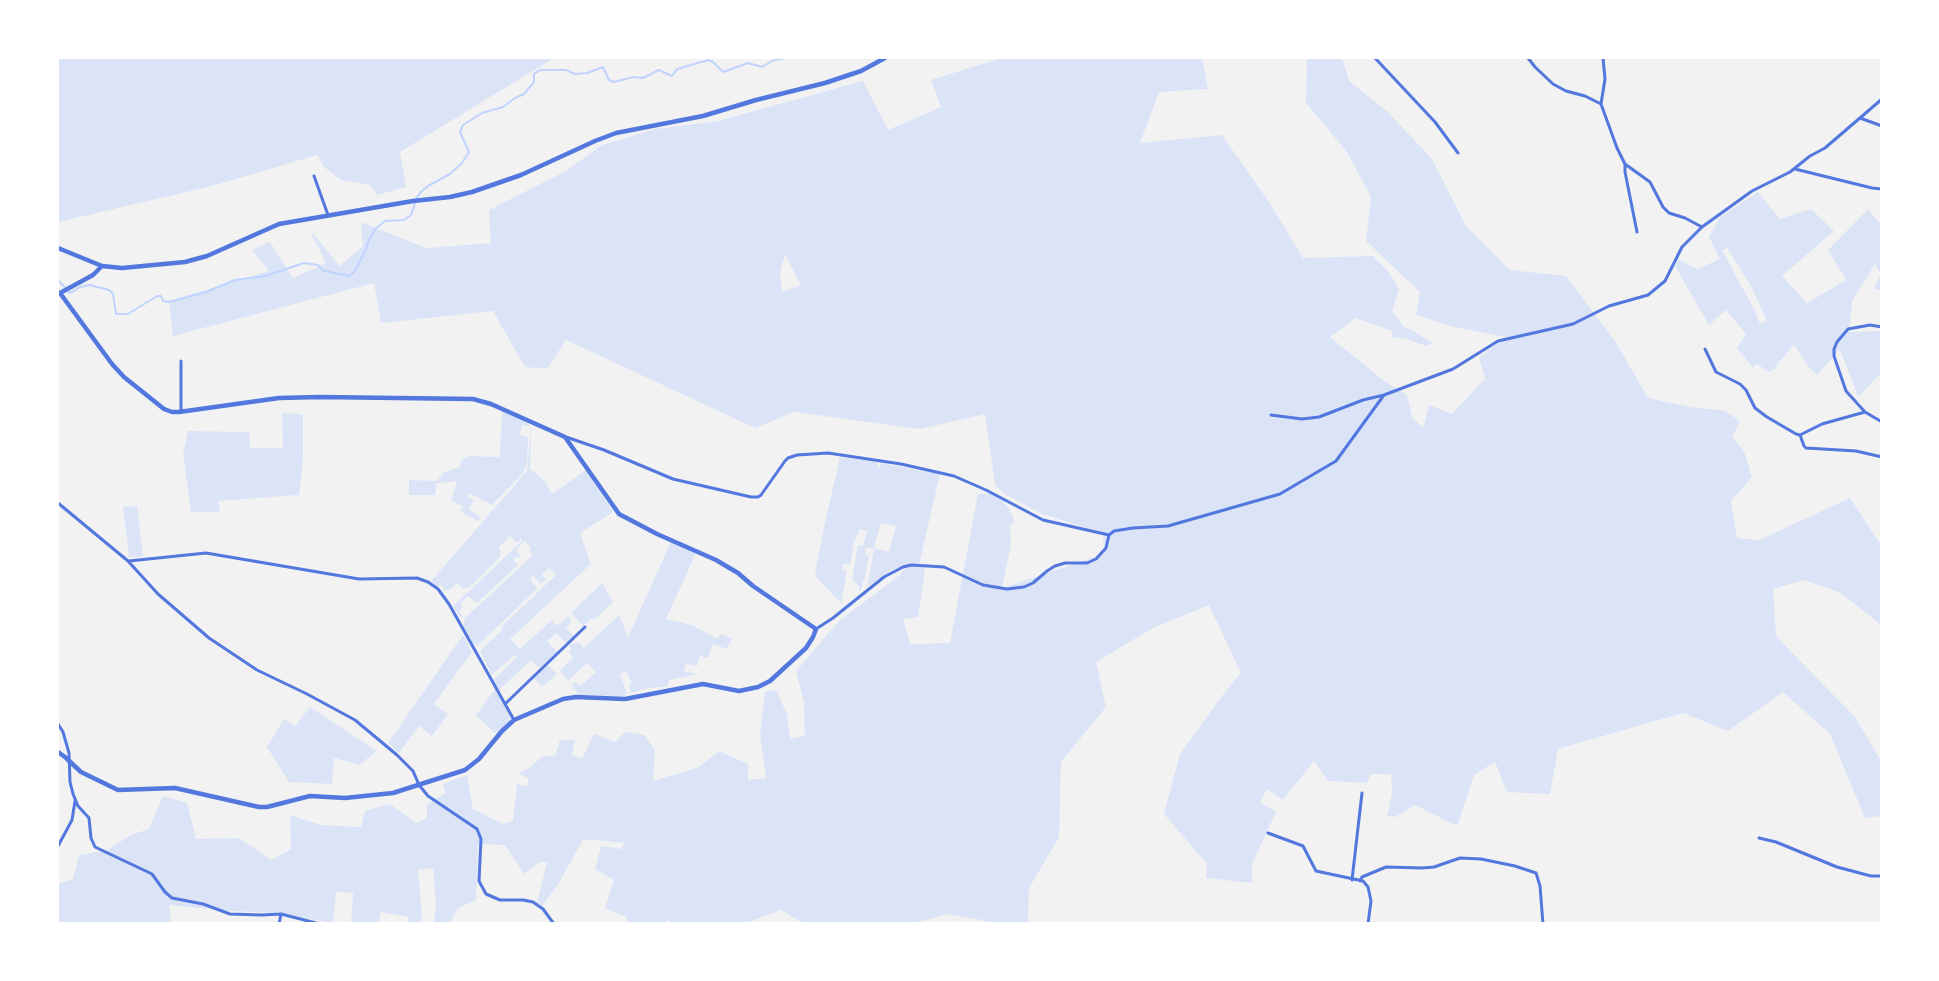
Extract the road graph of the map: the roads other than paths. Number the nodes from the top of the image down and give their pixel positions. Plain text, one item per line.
1 (885, 58) edge
2 (1375, 58) edge
3 (1528, 58) edge
4 (1533, 58) edge
5 (1603, 58) edge
6 (1532, 63) junction
7 (1882, 99) edge
8 (1601, 104) junction
9 (1860, 118) junction
10 (1882, 126) edge
11 (1458, 153) dead end
12 (1625, 164) junction
13 (1794, 168) junction
14 (314, 176) dead end
15 (1882, 189) edge
16 (328, 215) junction
17 (1702, 227) junction
18 (1637, 232) dead end
19 (58, 248) edge
20 (102, 266) junction
21 (62, 291) edge
22 (1882, 327) edge
23 (1705, 349) dead end
24 (181, 361) dead end
25 (1384, 395) junction
26 (181, 412) junction
27 (1865, 412) junction
28 (1270, 415) dead end
29 (1882, 422) edge
30 (1800, 435) junction
31 (565, 437) junction
32 (1882, 457) edge
33 (58, 503) edge
34 (1109, 535) junction
35 (128, 561) junction
36 (585, 627) dead end
37 (816, 628) junction
38 (505, 704) junction
39 (514, 720) junction
40 (58, 724) edge
41 (58, 752) edge
42 (69, 760) junction
43 (419, 785) junction
44 (1362, 793) dead end
45 (75, 801) junction
46 (1268, 834) dead end
47 (1759, 838) dead end
48 (58, 846) edge
49 (1882, 876) edge
50 (1352, 880) junction
51 (1360, 881) junction
52 (281, 914) junction
53 (307, 922) edge
54 (279, 924) edge
55 (320, 924) edge
56 (554, 924) edge
57 (1368, 924) edge
58 (1543, 924) edge

1 - 16 street
2 - 11 street
3 - 6 street
4 - 6 street
5 - 8 street
6 - 8 street
7 - 9 street
8 - 12 street
9 - 10 street
9 - 13 street
12 - 17 street
12 - 18 street
13 - 15 street
13 - 17 street
14 - 16 street
16 - 20 street
17 - 25 street
19 - 20 street
20 - 21 street
21 - 26 street
22 - 27 street
23 - 30 street
24 - 26 street
25 - 28 street
25 - 34 street
26 - 31 street
27 - 29 street
27 - 30 street
30 - 32 street
31 - 34 street
31 - 37 street
33 - 35 street
34 - 37 street
35 - 38 street
35 - 43 street
36 - 38 street
37 - 39 street
38 - 39 street
39 - 43 street
40 - 42 street
41 - 42 street
42 - 43 street
42 - 45 street
43 - 56 street
44 - 50 street
45 - 48 street
45 - 52 street
46 - 50 street
47 - 49 street
50 - 51 street
51 - 57 street
51 - 58 street
52 - 53 street
52 - 54 street
53 - 55 street

